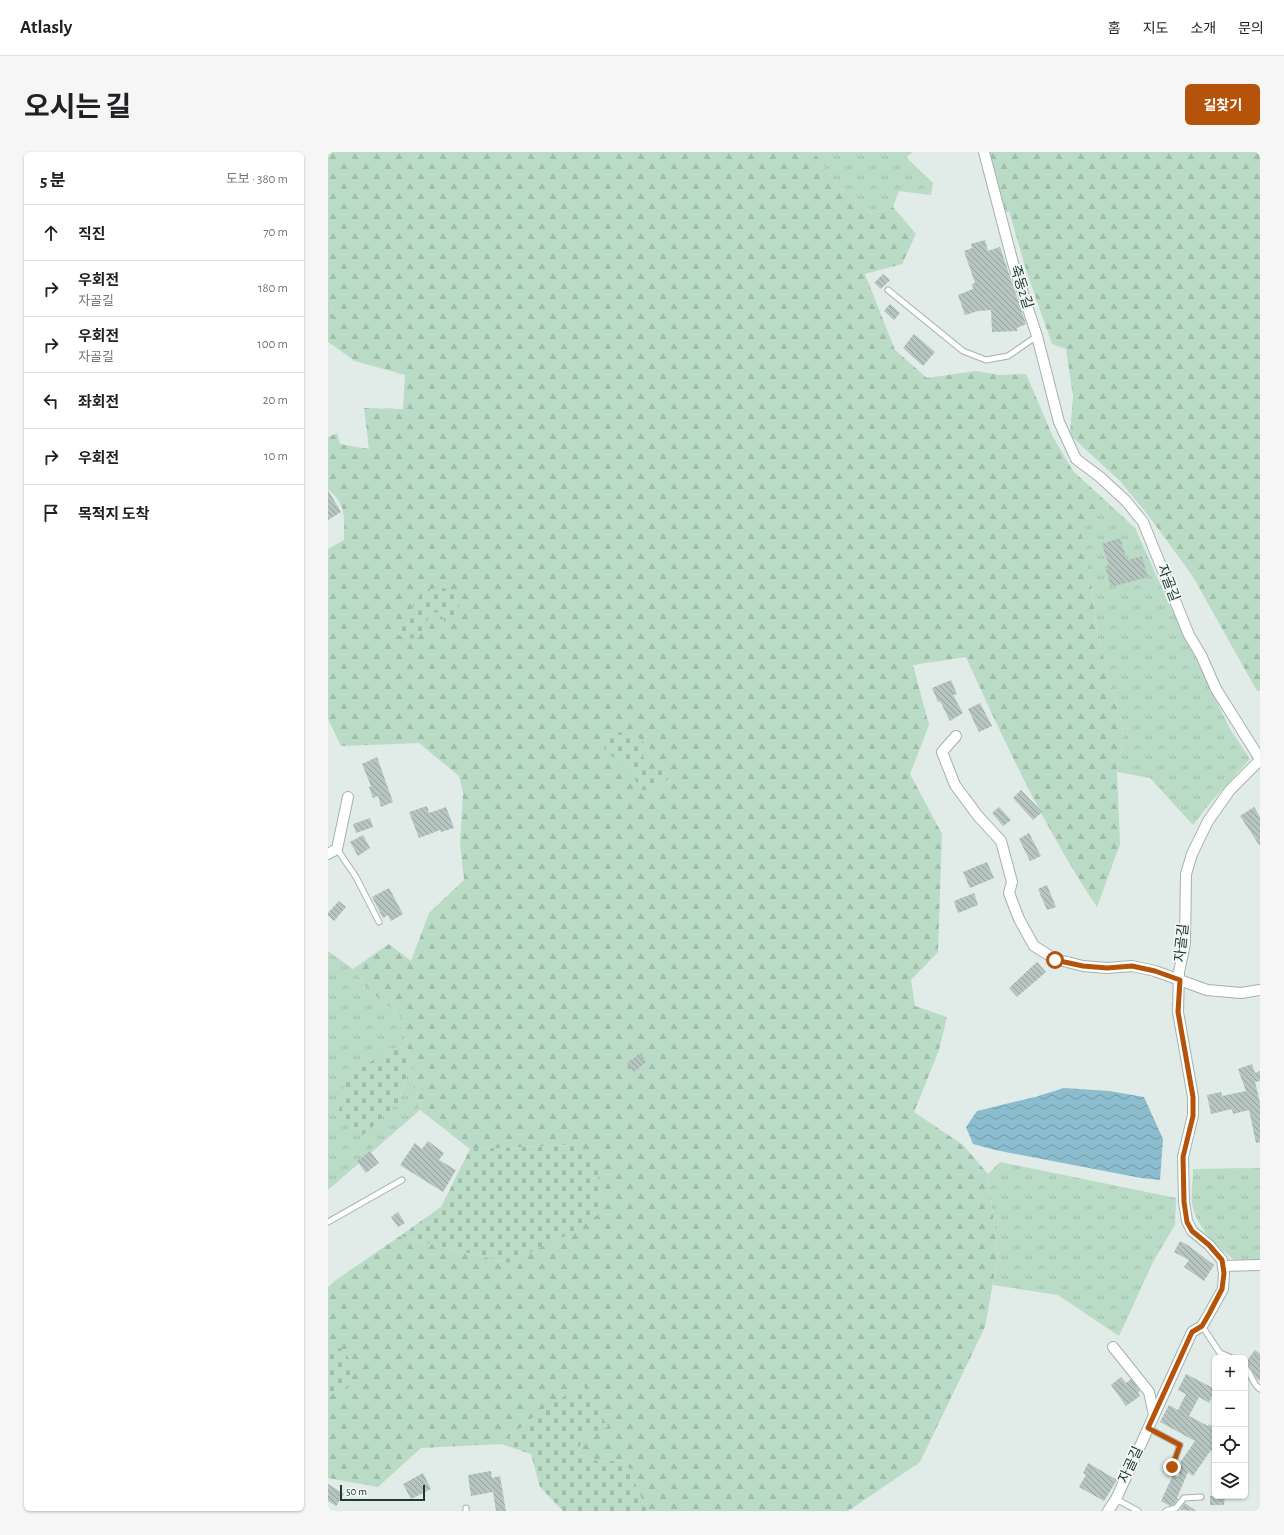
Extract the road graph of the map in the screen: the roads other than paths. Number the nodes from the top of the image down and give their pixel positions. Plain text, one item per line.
1 (984, 152) edge
2 (888, 290) dead end
3 (1037, 336) junction
4 (1059, 422) joint
5 (956, 736) dead end
6 (1260, 760) edge
7 (348, 797) dead end
8 (338, 849) junction
9 (328, 854) edge
10 (379, 922) dead end
11 (1180, 980) junction
12 (1260, 990) edge
13 (402, 1180) dead end
14 (328, 1222) edge
15 (1260, 1265) edge
16 (1223, 1266) junction
17 (1202, 1326) junction
18 (1113, 1347) dead end
19 (1225, 1355) edge
20 (1248, 1370) edge
21 (1260, 1390) edge
22 (1154, 1415) junction
23 (1148, 1428) junction
24 (1177, 1474) dead end
25 (1201, 1497) dead end
26 (1116, 1499) junction
27 (1108, 1511) edge
28 (1138, 1511) edge
29 (1166, 1511) edge

1 - 3 street, 죽동2길
2 - 3 lane
3 - 4 street, 죽동2길
4 - 6 street, 자골길
5 - 11 street
6 - 11 street, 자골길
7 - 8 street
8 - 9 street
8 - 10 lane
11 - 12 street
11 - 16 street, 자골길
13 - 14 lane
15 - 16 street
16 - 17 street, 자골길
17 - 19 lane
17 - 22 street, 자골길
18 - 22 street
20 - 21 lane
22 - 23 street, 자골길
23 - 24 lane
23 - 26 street, 자골길
25 - 29 lane
26 - 27 street, 자골길
26 - 28 lane

